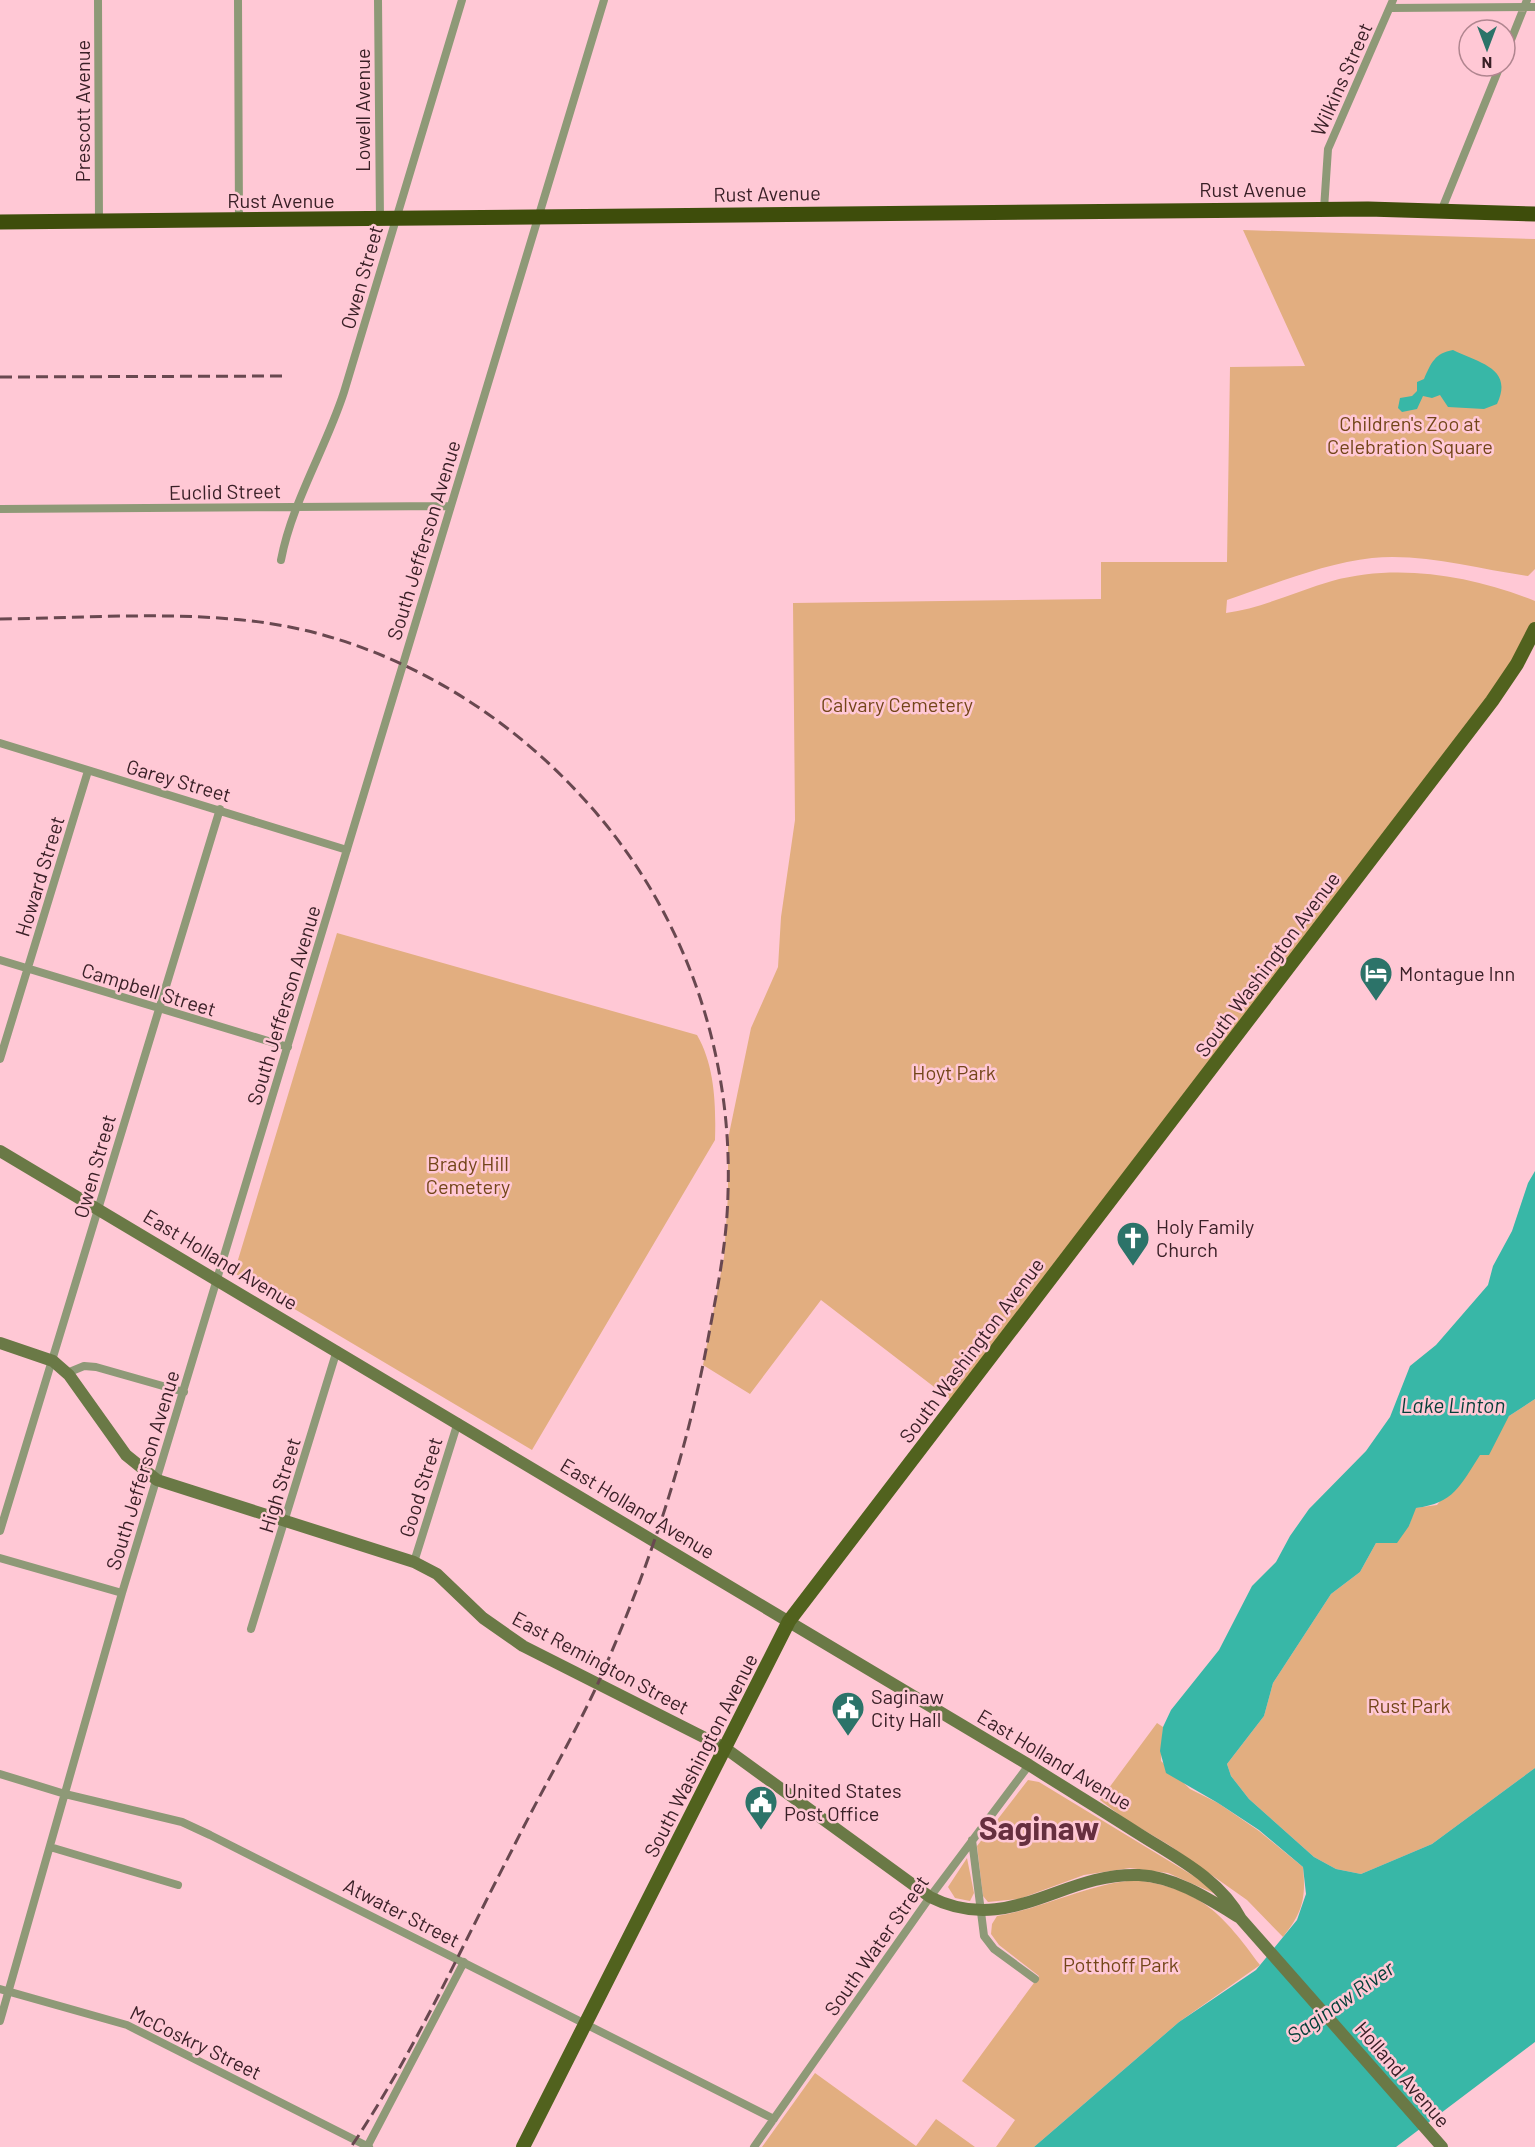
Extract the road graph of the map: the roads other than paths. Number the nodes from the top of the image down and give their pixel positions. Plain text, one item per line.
1 (98, 0) edge
2 (238, 0) edge
3 (378, 0) edge
4 (462, 0) edge
5 (604, 0) edge
6 (1392, 4) edge
7 (1526, 4) edge
8 (1535, 7) edge
9 (1517, 26) edge
10 (1495, 78) edge
11 (1324, 209) junction
12 (1442, 209) junction
13 (1535, 214) edge
14 (538, 218) junction
15 (380, 220) junction
16 (395, 220) junction
17 (239, 221) junction
18 (0, 222) edge
19 (99, 222) junction
20 (297, 507) junction
21 (450, 507) junction
22 (0, 509) edge
23 (281, 560) dead end
24 (1535, 629) edge
25 (0, 743) edge
26 (88, 771) junction
27 (220, 809) junction
28 (347, 850) junction
29 (0, 960) edge
30 (27, 969) junction
31 (157, 1009) junction
32 (288, 1047) junction
33 (0, 1059) edge
34 (0, 1151) edge
35 (98, 1209) junction
36 (217, 1280) junction
37 (0, 1343) edge
38 (337, 1350) junction
39 (53, 1360) junction
40 (67, 1373) junction
41 (184, 1392) junction
42 (458, 1422) junction
43 (157, 1480) junction
44 (286, 1522) junction
45 (0, 1531) edge
46 (0, 1558) edge
47 (414, 1562) junction
48 (122, 1593) junction
49 (789, 1621) junction
50 (251, 1629) dead end
51 (725, 1748) junction
52 (1029, 1765) junction
53 (0, 1774) edge
54 (65, 1794) junction
55 (972, 1840) junction
56 (50, 1847) junction
57 (178, 1884) dead end
58 (930, 1897) junction
59 (980, 1911) junction
60 (1241, 1919) junction
61 (464, 1962) junction
62 (1035, 1979) dead end
63 (4, 1990) edge
64 (0, 2021) edge
65 (586, 2023) junction
66 (774, 2119) junction
67 (368, 2147) edge
68 (523, 2147) edge
69 (754, 2147) edge
70 (1442, 2147) edge

1 - 19 street, Prescott Avenue
2 - 17 street
3 - 15 street, Lowell Avenue
4 - 16 street, Owen Street
5 - 14 street, South Jefferson Avenue
6 - 7 street
6 - 11 street, Wilkins Street
7 - 8 street
7 - 9 street
10 - 12 street
11 - 12 highway, Rust Avenue
11 - 14 highway, Rust Avenue
12 - 13 highway, Rust Avenue
14 - 16 highway, Rust Avenue
14 - 21 street, South Jefferson Avenue
15 - 16 highway, Rust Avenue
15 - 17 highway, Rust Avenue
16 - 20 street, Owen Street
17 - 19 highway, Rust Avenue
18 - 19 highway, Rust Avenue
20 - 21 street, Euclid Street
20 - 22 street, Euclid Street
20 - 23 street, Owen Street
21 - 28 street, South Jefferson Avenue
24 - 49 main road, South Washington Avenue
25 - 26 street, Garey Street
26 - 27 street, Garey Street
26 - 30 street, Howard Street
27 - 28 street, Garey Street
27 - 31 street, Owen Street
28 - 32 street, South Jefferson Avenue
29 - 30 street, Campbell Street
30 - 31 street, Campbell Street
30 - 33 street, Howard Street
31 - 32 street, Campbell Street
31 - 35 street, Owen Street
32 - 36 street, South Jefferson Avenue
34 - 35 main road, East Holland Avenue
35 - 36 main road, East Holland Avenue
35 - 39 street, Owen Street
36 - 38 main road, East Holland Avenue
36 - 41 street, South Jefferson Avenue
37 - 39 main road, East Remington Street
38 - 42 main road, East Holland Avenue
38 - 44 street, High Street
39 - 40 main road, East Remington Street
39 - 45 street, Owen Street
40 - 41 street
40 - 43 main road, East Remington Street
41 - 43 street, South Jefferson Avenue
42 - 47 street, Good Street
42 - 49 main road, East Holland Avenue
43 - 44 main road, East Remington Street
43 - 48 street, South Jefferson Avenue
44 - 47 main road, East Remington Street
44 - 50 street, High Street
46 - 48 street
47 - 51 main road, East Remington Street
48 - 54 street, South Jefferson Avenue
49 - 51 main road, South Washington Avenue
49 - 52 main road, East Holland Avenue
51 - 58 main road, East Remington Street
51 - 65 main road, South Washington Avenue
52 - 55 street, South Water Street
52 - 60 main road, East Holland Avenue
53 - 54 street, Atwater Street
54 - 56 street, South Jefferson Avenue
54 - 61 street, Atwater Street
55 - 58 street, South Water Street
55 - 59 street
56 - 57 street
56 - 63 street, South Jefferson Avenue
58 - 59 main road, East Remington Street
58 - 66 street, South Water Street
59 - 60 main road, East Remington Street
59 - 62 street
60 - 70 main road, Holland Avenue
61 - 65 street, Atwater Street
61 - 67 street
63 - 64 street, South Jefferson Avenue
63 - 67 street, McCoskry Street
65 - 66 street, Atwater Street
65 - 68 main road, South Washington Avenue
66 - 69 street, South Water Street

